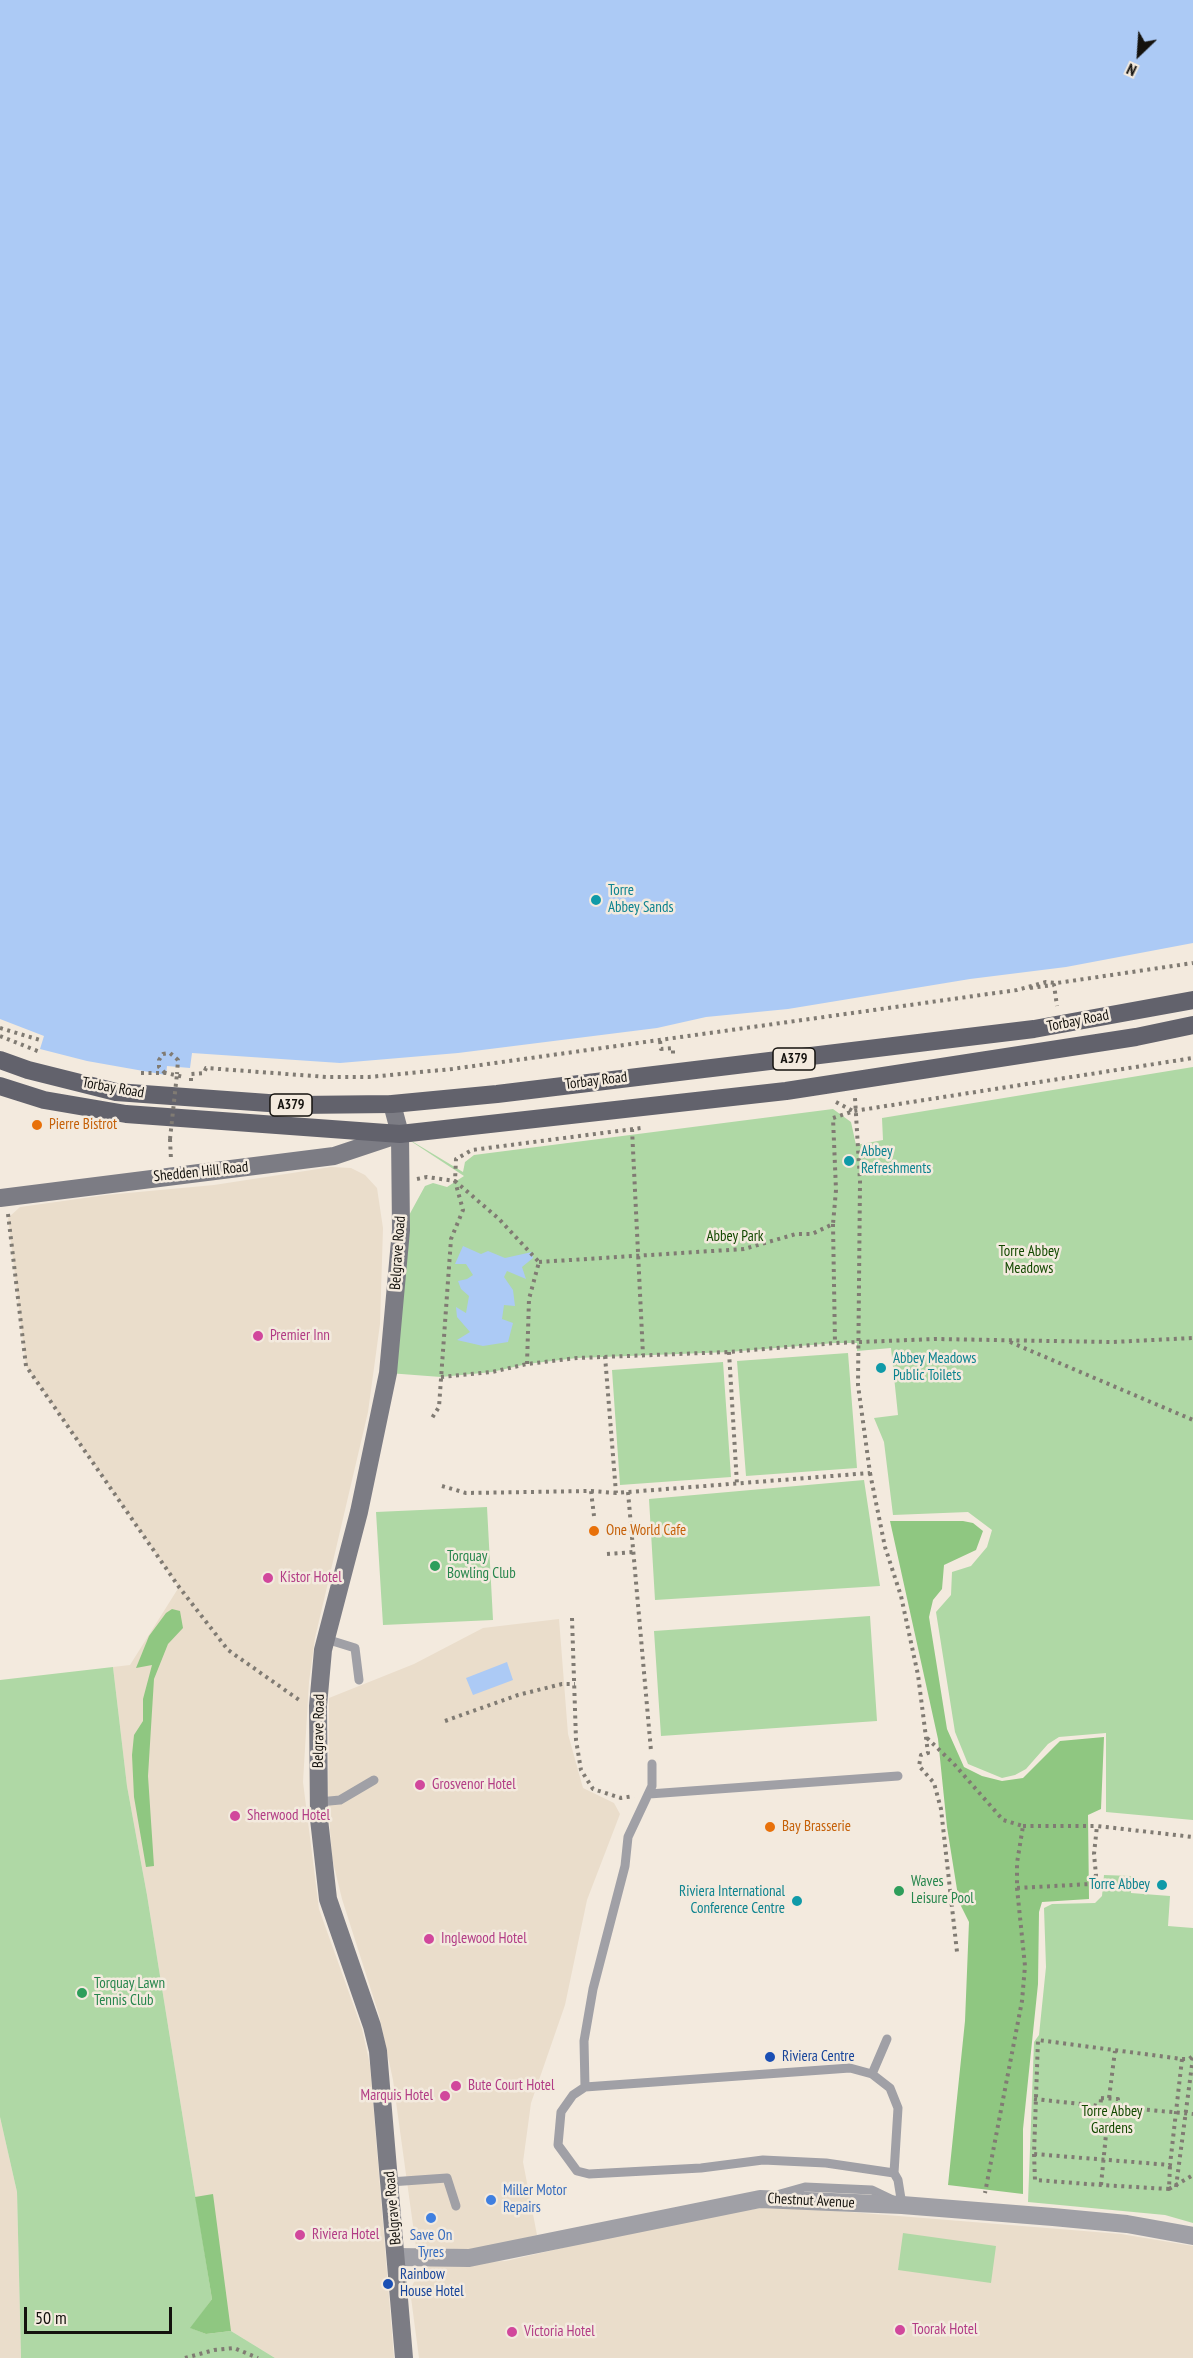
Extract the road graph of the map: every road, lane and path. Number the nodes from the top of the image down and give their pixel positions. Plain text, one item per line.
1 (1193, 963) edge
2 (1017, 990) junction
3 (1193, 1000) edge
4 (1059, 1025) junction
5 (1193, 1025) edge
6 (0, 1028) edge
7 (0, 1036) edge
8 (40, 1040) dead end
9 (660, 1041) junction
10 (673, 1048) dead end
11 (49, 1054) dead end
12 (1193, 1058) edge
13 (0, 1060) edge
14 (139, 1073) dead end
15 (166, 1073) junction
16 (204, 1074) dead end
17 (179, 1075) junction
18 (852, 1081) junction
19 (0, 1086) edge
20 (826, 1103) dead end
21 (392, 1104) junction
22 (854, 1111) junction
23 (651, 1126) dead end
24 (632, 1129) junction
25 (400, 1134) junction
26 (170, 1139) dead end
27 (455, 1181) junction
28 (401, 1182) junction
29 (3, 1198) edge
30 (833, 1224) junction
31 (639, 1255) junction
32 (539, 1262) junction
33 (1193, 1338) edge
34 (1006, 1341) junction
35 (857, 1343) junction
36 (835, 1344) junction
37 (729, 1352) junction
38 (643, 1355) junction
39 (605, 1356) junction
40 (527, 1364) junction
41 (441, 1377) junction
42 (432, 1418) dead end
43 (1193, 1420) edge
44 (870, 1473) junction
45 (737, 1484) junction
46 (441, 1486) dead end
47 (591, 1491) junction
48 (628, 1492) junction
49 (616, 1493) junction
50 (594, 1516) dead end
51 (634, 1552) junction
52 (607, 1554) dead end
53 (572, 1618) dead end
54 (326, 1639) junction
55 (359, 1680) dead end
56 (575, 1684) junction
57 (318, 1706) junction
58 (445, 1721) dead end
59 (927, 1738) junction
60 (652, 1764) joint
61 (898, 1776) dead end
62 (374, 1779) dead end
63 (653, 1779) junction
64 (649, 1794) junction
65 (319, 1802) junction
66 (1097, 1826) junction
67 (1023, 1827) junction
68 (1193, 1837) edge
69 (1017, 1888) junction
70 (957, 1952) dead end
71 (887, 2039) dead end
72 (1115, 2051) junction
73 (1193, 2056) edge
74 (1182, 2059) junction
75 (872, 2074) junction
76 (585, 2087) junction
77 (1109, 2098) junction
78 (1034, 2099) junction
79 (1100, 2106) junction
80 (1117, 2107) junction
81 (1175, 2112) junction
82 (1108, 2114) junction
83 (1186, 2114) junction
84 (1193, 2114) edge
85 (1034, 2154) junction
86 (1103, 2160) junction
87 (1170, 2165) junction
88 (894, 2173) junction
89 (1193, 2175) edge
90 (390, 2182) junction
91 (1101, 2186) junction
92 (1176, 2187) junction
93 (1169, 2189) junction
94 (760, 2199) junction
95 (902, 2205) junction
96 (456, 2206) dead end
97 (983, 2212) junction
98 (1193, 2236) edge
99 (397, 2257) junction
100 (185, 2358) edge
101 (258, 2358) edge
102 (404, 2358) edge

1 - 2 path
2 - 4 path
2 - 9 path
3 - 4 main road, Torbay Road / A379
4 - 21 main road, Torbay Road / A379
5 - 18 main road, Torbay Road / A379
6 - 8 path
7 - 11 path
9 - 10 path
9 - 16 path
12 - 22 path
13 - 21 main road, Torbay Road / A379
14 - 15 path
15 - 17 path
15 - 17 path
17 - 26 path, bridge
18 - 22 path
18 - 25 main road, Torbay Road / A379
19 - 25 main road, Torbay Road / A379
20 - 22 path
21 - 25 street, Belgrave Road
22 - 30 path
22 - 35 path
23 - 24 path
24 - 27 path
24 - 31 path
25 - 28 street, Belgrave Road
25 - 29 street, Shedden Hill Road
27 - 28 path
27 - 32 path
27 - 41 path
28 - 54 street, Belgrave Road
29 - 57 path
30 - 31 path
30 - 36 path
31 - 32 path
31 - 38 path
32 - 40 path
33 - 34 path
34 - 35 path
34 - 43 path
35 - 36 path
35 - 44 path
36 - 37 path
37 - 38 path
37 - 45 path
38 - 39 path
39 - 40 path
39 - 49 path
40 - 41 path
41 - 42 path
44 - 45 path
44 - 59 path
45 - 48 path
46 - 47 path
47 - 49 path
47 - 50 path
48 - 49 path
48 - 51 path
51 - 52 path
51 - 60 path
53 - 56 path
54 - 55 lane
54 - 57 street, Belgrave Road
56 - 58 path
56 - 63 path
57 - 65 street, Belgrave Road
59 - 67 path
59 - 70 path
60 - 63 lane
61 - 64 lane
62 - 65 lane
63 - 64 lane
64 - 76 lane
65 - 90 street, Belgrave Road
66 - 67 path
66 - 68 path
66 - 69 path
67 - 69 path
69 - 97 path
71 - 75 lane
72 - 74 path
72 - 77 path
72 - 78 path
73 - 74 path
73 - 83 path
74 - 81 path
75 - 76 lane
75 - 88 lane
76 - 88 lane
77 - 79 path
77 - 80 path
78 - 79 path
78 - 85 path
79 - 82 path
80 - 81 path
80 - 82 path
81 - 83 path
81 - 87 path
82 - 86 path
83 - 84 path
83 - 92 path
85 - 86 path
85 - 91 path
86 - 87 path
86 - 91 path
87 - 93 path
88 - 95 lane
89 - 92 path
90 - 96 lane
90 - 99 street, Belgrave Road
91 - 93 path
92 - 93 path
94 - 95 street, Chestnut Avenue
94 - 95 lane
94 - 99 street, Chestnut Avenue
95 - 97 street, Chestnut Avenue
97 - 98 street, Chestnut Avenue
99 - 102 street, Belgrave Road
100 - 101 path

